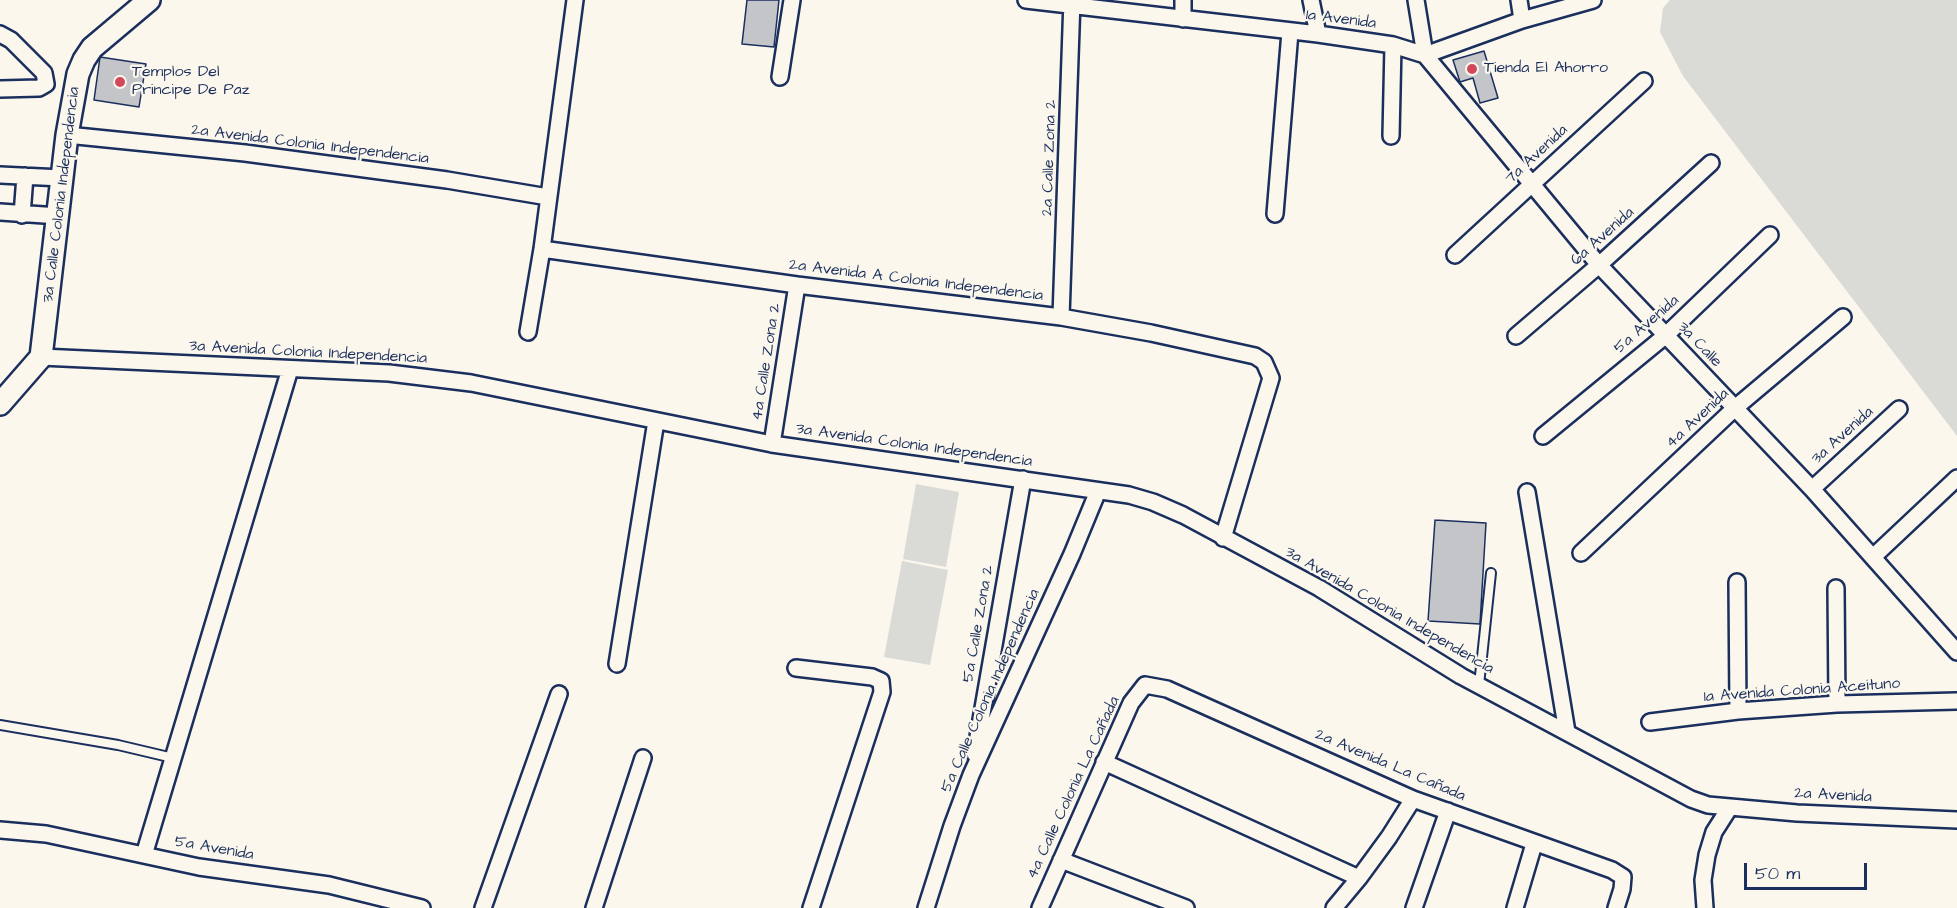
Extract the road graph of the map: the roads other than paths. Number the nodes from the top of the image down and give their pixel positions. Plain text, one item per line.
1 (149, 0) edge
2 (575, 0) edge
3 (792, 0) edge
4 (1026, 0) edge
5 (1183, 0) edge
6 (1311, 0) edge
7 (1416, 0) edge
8 (1519, 0) edge
9 (1593, 0) edge
10 (1072, 3) edge
11 (1541, 7) edge
12 (1183, 19) junction
13 (1522, 20) junction
14 (1290, 32) junction
15 (0, 34) edge
16 (1318, 34) junction
17 (1393, 45) junction
18 (1425, 55) junction
19 (780, 76) dead end
20 (1644, 81) dead end
21 (0, 88) edge
22 (67, 135) junction
23 (1391, 136) dead end
24 (1711, 163) dead end
25 (0, 175) edge
26 (25, 176) junction
27 (62, 178) junction
28 (1533, 183) junction
29 (548, 197) junction
30 (0, 212) edge
31 (1275, 214) dead end
32 (22, 215) junction
33 (59, 216) junction
34 (1770, 235) dead end
35 (542, 249) junction
36 (1455, 255) dead end
37 (1599, 265) junction
38 (797, 285) junction
39 (1061, 317) junction
40 (1843, 317) dead end
41 (528, 332) dead end
42 (1516, 336) dead end
43 (1665, 336) junction
44 (41, 357) junction
45 (290, 369) junction
46 (0, 404) edge
47 (1735, 408) junction
48 (1899, 409) dead end
49 (656, 421) junction
50 (1543, 436) dead end
51 (772, 444) junction
52 (1957, 478) edge
53 (1023, 479) junction
54 (1812, 489) junction
55 (1098, 491) junction
56 (1527, 492) dead end
57 (1223, 538) junction
58 (1581, 553) dead end
59 (1873, 557) junction
60 (1491, 573) dead end
61 (1737, 582) dead end
62 (1836, 588) dead end
63 (1957, 652) edge
64 (616, 664) dead end
65 (796, 669) dead end
66 (1479, 685) junction
67 (1145, 686) joint
68 (559, 694) dead end
69 (1957, 701) edge
70 (1837, 704) junction
71 (1738, 711) junction
72 (1650, 722) dead end
73 (0, 725) edge
74 (1567, 732) junction
75 (173, 758) junction
76 (643, 758) dead end
77 (1104, 762) junction
78 (971, 775) junction
79 (1413, 799) junction
80 (1708, 805) joint
81 (1730, 807) junction
82 (1448, 811) junction
83 (1957, 820) edge
84 (0, 830) edge
85 (1534, 844) junction
86 (144, 855) junction
87 (1061, 860) junction
88 (1359, 878) junction
89 (422, 908) edge
90 (483, 908) edge
91 (594, 908) edge
92 (811, 908) edge
93 (926, 908) edge
94 (1040, 908) edge
95 (1186, 908) edge
96 (1334, 908) edge
97 (1414, 908) edge
98 (1515, 908) edge
99 (1616, 908) edge
100 (1705, 908) edge

1 - 22 street, 3a Calle Colonia Independencia
2 - 29 street
3 - 19 street
4 - 10 street, 1a Avenida
5 - 12 street
6 - 16 street
7 - 18 street
8 - 13 street
9 - 11 street
10 - 12 street, 1a Avenida
10 - 39 street, 2a Calle Zona 2
11 - 13 street
12 - 14 street, 1a Avenida
13 - 18 street
14 - 16 street, 1a Avenida
14 - 31 street
15 - 21 street
16 - 17 street, 1a Avenida
17 - 18 street, 1a Avenida
17 - 23 street
18 - 28 street, 3a Calle
20 - 28 street, 7a Avenida
22 - 27 street, 3a Calle Colonia Independencia
22 - 29 street, 2a Avenida Colonia Independencia
24 - 37 street, 6a Avenida
25 - 26 street
26 - 27 street
26 - 32 street
27 - 33 street, 3a Calle Colonia Independencia
28 - 36 street, 7a Avenida
28 - 37 street, 3a Calle
29 - 35 street
30 - 32 street
32 - 33 street
33 - 44 street, 3a Calle Colonia Independencia
34 - 43 street, 5a Avenida
35 - 38 street, 2a Avenida A Colonia Independencia
35 - 41 street
37 - 42 street, 6a Avenida
37 - 43 street, 3a Calle
38 - 39 street, 2a Avenida A Colonia Independencia
38 - 51 street, 4a Calle Zona 2
39 - 57 street, 2a Avenida A Colonia Independencia
40 - 47 street, 4a Avenida
43 - 47 street, 3a Calle
43 - 50 street, 5a Avenida
44 - 45 street, 3a Avenida Colonia Independencia
44 - 46 street
45 - 49 street, 3a Avenida Colonia Independencia
45 - 75 street
47 - 54 street, 3a Calle
47 - 58 street, 4a Avenida
48 - 54 street, 3a Avenida
49 - 51 street, 3a Avenida Colonia Independencia
49 - 64 street
51 - 53 street, 3a Avenida Colonia Independencia
52 - 59 street
53 - 55 street, 3a Avenida Colonia Independencia
53 - 78 street, 5a Calle Zona 2
54 - 59 street, 3a Calle
55 - 57 street, 3a Avenida Colonia Independencia
55 - 78 street, 5a Calle Colonia Independencia
56 - 74 street
57 - 66 street, 3a Avenida Colonia Independencia
59 - 63 street, 3a Calle
60 - 66 lane
61 - 71 street
62 - 70 street
65 - 92 street
66 - 74 street, 3a Avenida Colonia Independencia
67 - 77 street, 4a Calle Colonia La Cañada
67 - 79 street, 2a Avenida La Cañada
68 - 90 street
69 - 70 street, 1a Avenida Colonia Aceituno
70 - 71 street, 1a Avenida Colonia Aceituno
71 - 72 street, 1a Avenida Colonia Aceituno
73 - 75 lane
74 - 80 street, 3a Avenida Colonia Independencia
75 - 86 street
76 - 91 street
77 - 87 street, 4a Calle Colonia La Cañada
77 - 88 street
78 - 93 street, 5a Calle Colonia Independencia
79 - 82 street, 2a Avenida La Cañada
79 - 88 street
80 - 81 street, 2a Avenida
81 - 83 street, 2a Avenida
81 - 100 street
82 - 85 street, 2a Avenida La Cañada
82 - 97 street
84 - 86 street, 5a Avenida
85 - 98 street
85 - 99 street, 2a Avenida La Cañada
86 - 89 street, 5a Avenida
87 - 94 street, 4a Calle Colonia La Cañada
87 - 95 street
88 - 96 street

